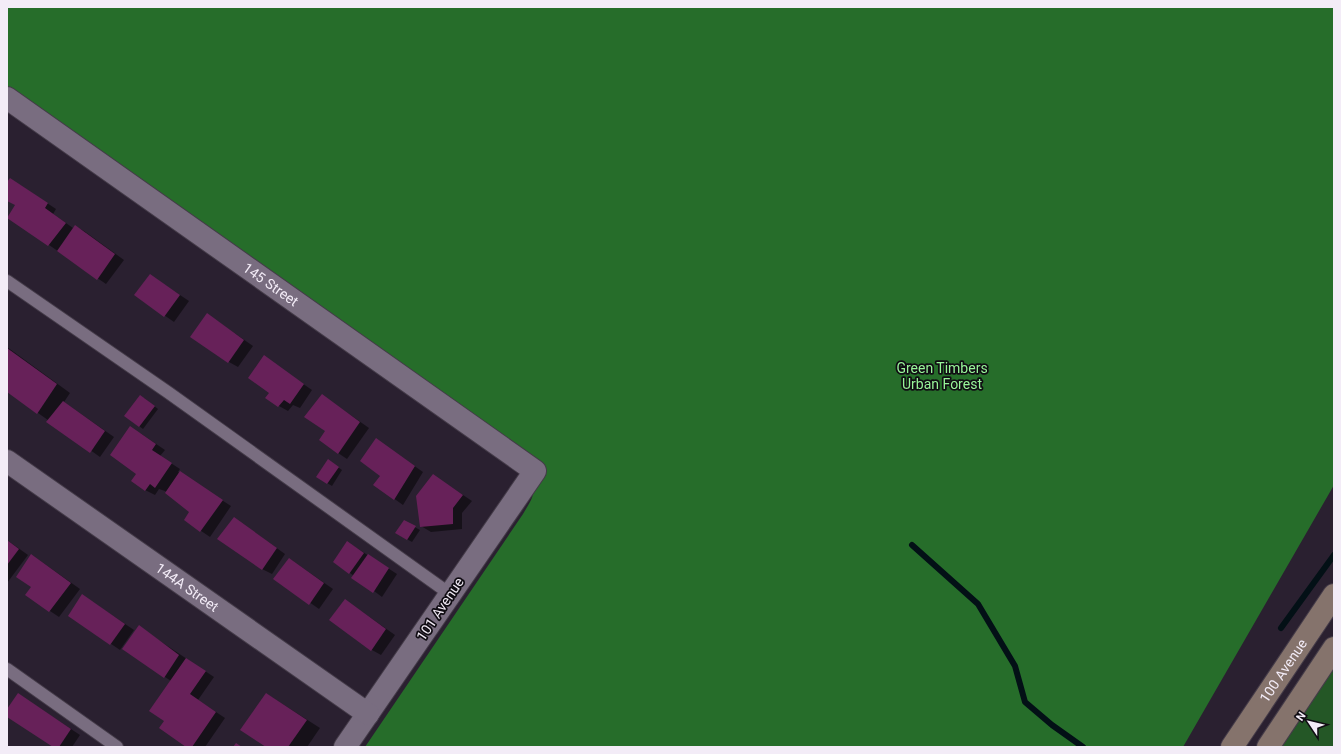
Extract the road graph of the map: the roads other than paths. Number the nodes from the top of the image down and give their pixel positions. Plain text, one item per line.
1 (7, 98) edge
2 (7, 281) edge
3 (7, 461) edge
4 (535, 471) joint
5 (450, 594) junction
6 (1334, 595) edge
7 (1334, 648) edge
8 (7, 669) edge
9 (368, 714) junction
10 (117, 747) edge
11 (345, 747) edge
12 (1232, 747) edge
13 (1268, 747) edge

1 - 4 street, 145 Street
2 - 5 lane
3 - 9 street, 144A Street
4 - 5 street, 101 Avenue
5 - 9 street, 101 Avenue
6 - 12 main road, 100 Avenue
7 - 13 main road
8 - 10 lane
9 - 11 street, 101 Avenue

